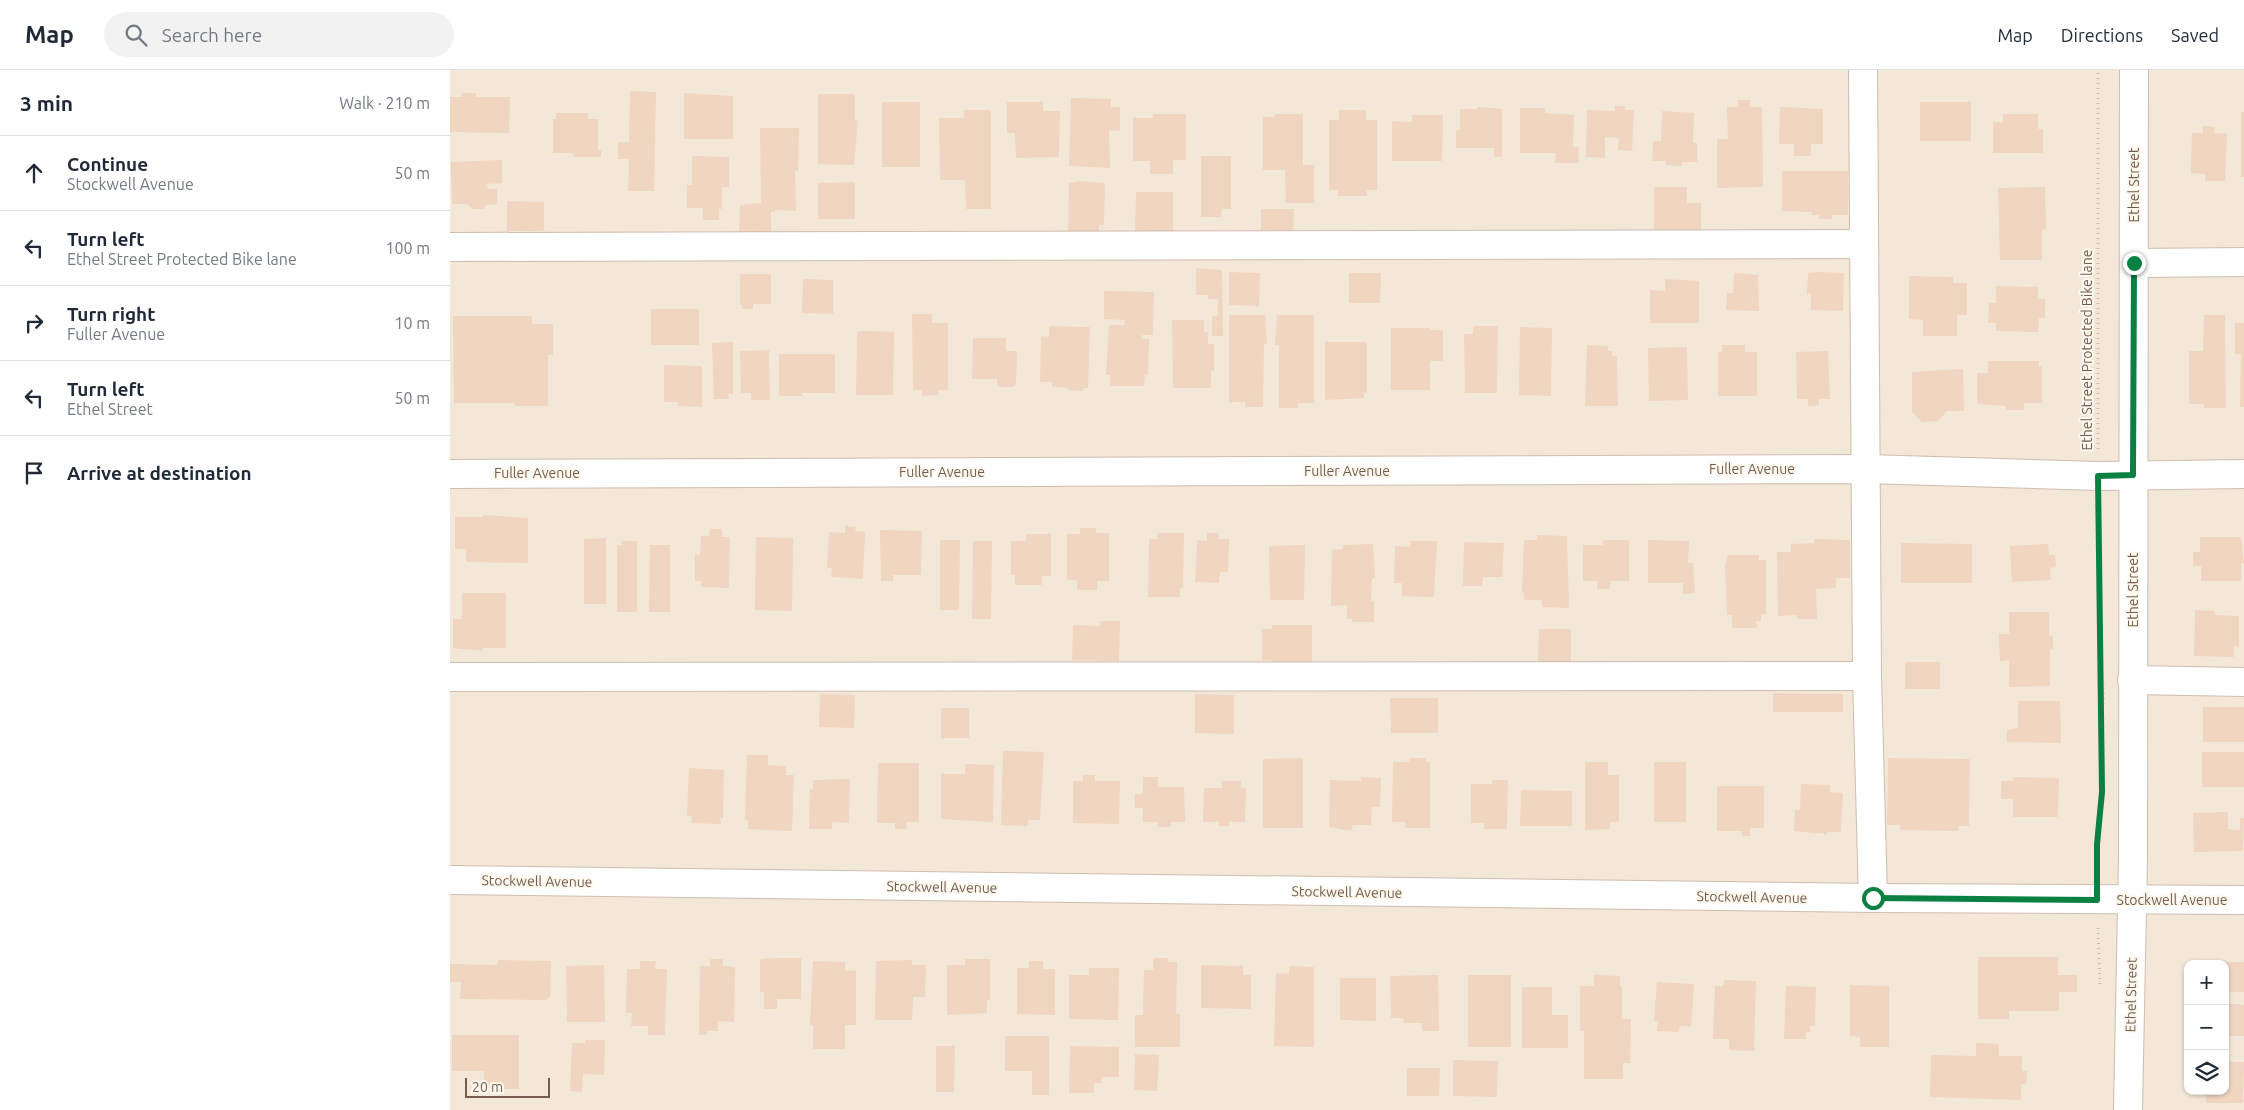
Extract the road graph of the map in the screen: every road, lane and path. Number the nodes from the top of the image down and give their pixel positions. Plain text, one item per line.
1 (1863, 70) edge
2 (2098, 70) edge
3 (2134, 70) edge
4 (1863, 244) junction
5 (450, 247) edge
6 (2244, 262) edge
7 (2134, 263) junction
8 (1866, 469) junction
9 (450, 474) edge
10 (2244, 474) edge
11 (2133, 475) junction
12 (2098, 476) junction
13 (450, 676) edge
14 (1866, 676) junction
15 (2132, 680) junction
16 (2244, 682) edge
17 (2102, 709) dead end
18 (2102, 783) dead end
19 (450, 880) edge
20 (1873, 898) junction
21 (2133, 899) junction
22 (2097, 900) junction
23 (2244, 900) edge
24 (2100, 990) dead end
25 (2128, 1110) edge

1 - 4 street
2 - 12 path, Ethel Street Protected Bike lane
3 - 7 street, Ethel Street
4 - 5 street
4 - 8 street
6 - 7 street
7 - 11 street, Ethel Street
8 - 9 street, Fuller Avenue
8 - 12 street, Fuller Avenue
8 - 14 street
10 - 11 street, Fuller Avenue
11 - 12 street, Fuller Avenue
11 - 15 street, Ethel Street
12 - 17 path, Ethel Street Protected Bike lane
13 - 14 street
14 - 20 street
15 - 16 street
15 - 21 street, Ethel Street
18 - 22 path
19 - 20 street, Stockwell Avenue
20 - 22 street, Stockwell Avenue
21 - 22 street, Stockwell Avenue
21 - 23 street, Stockwell Avenue
21 - 25 street, Ethel Street
22 - 24 path

